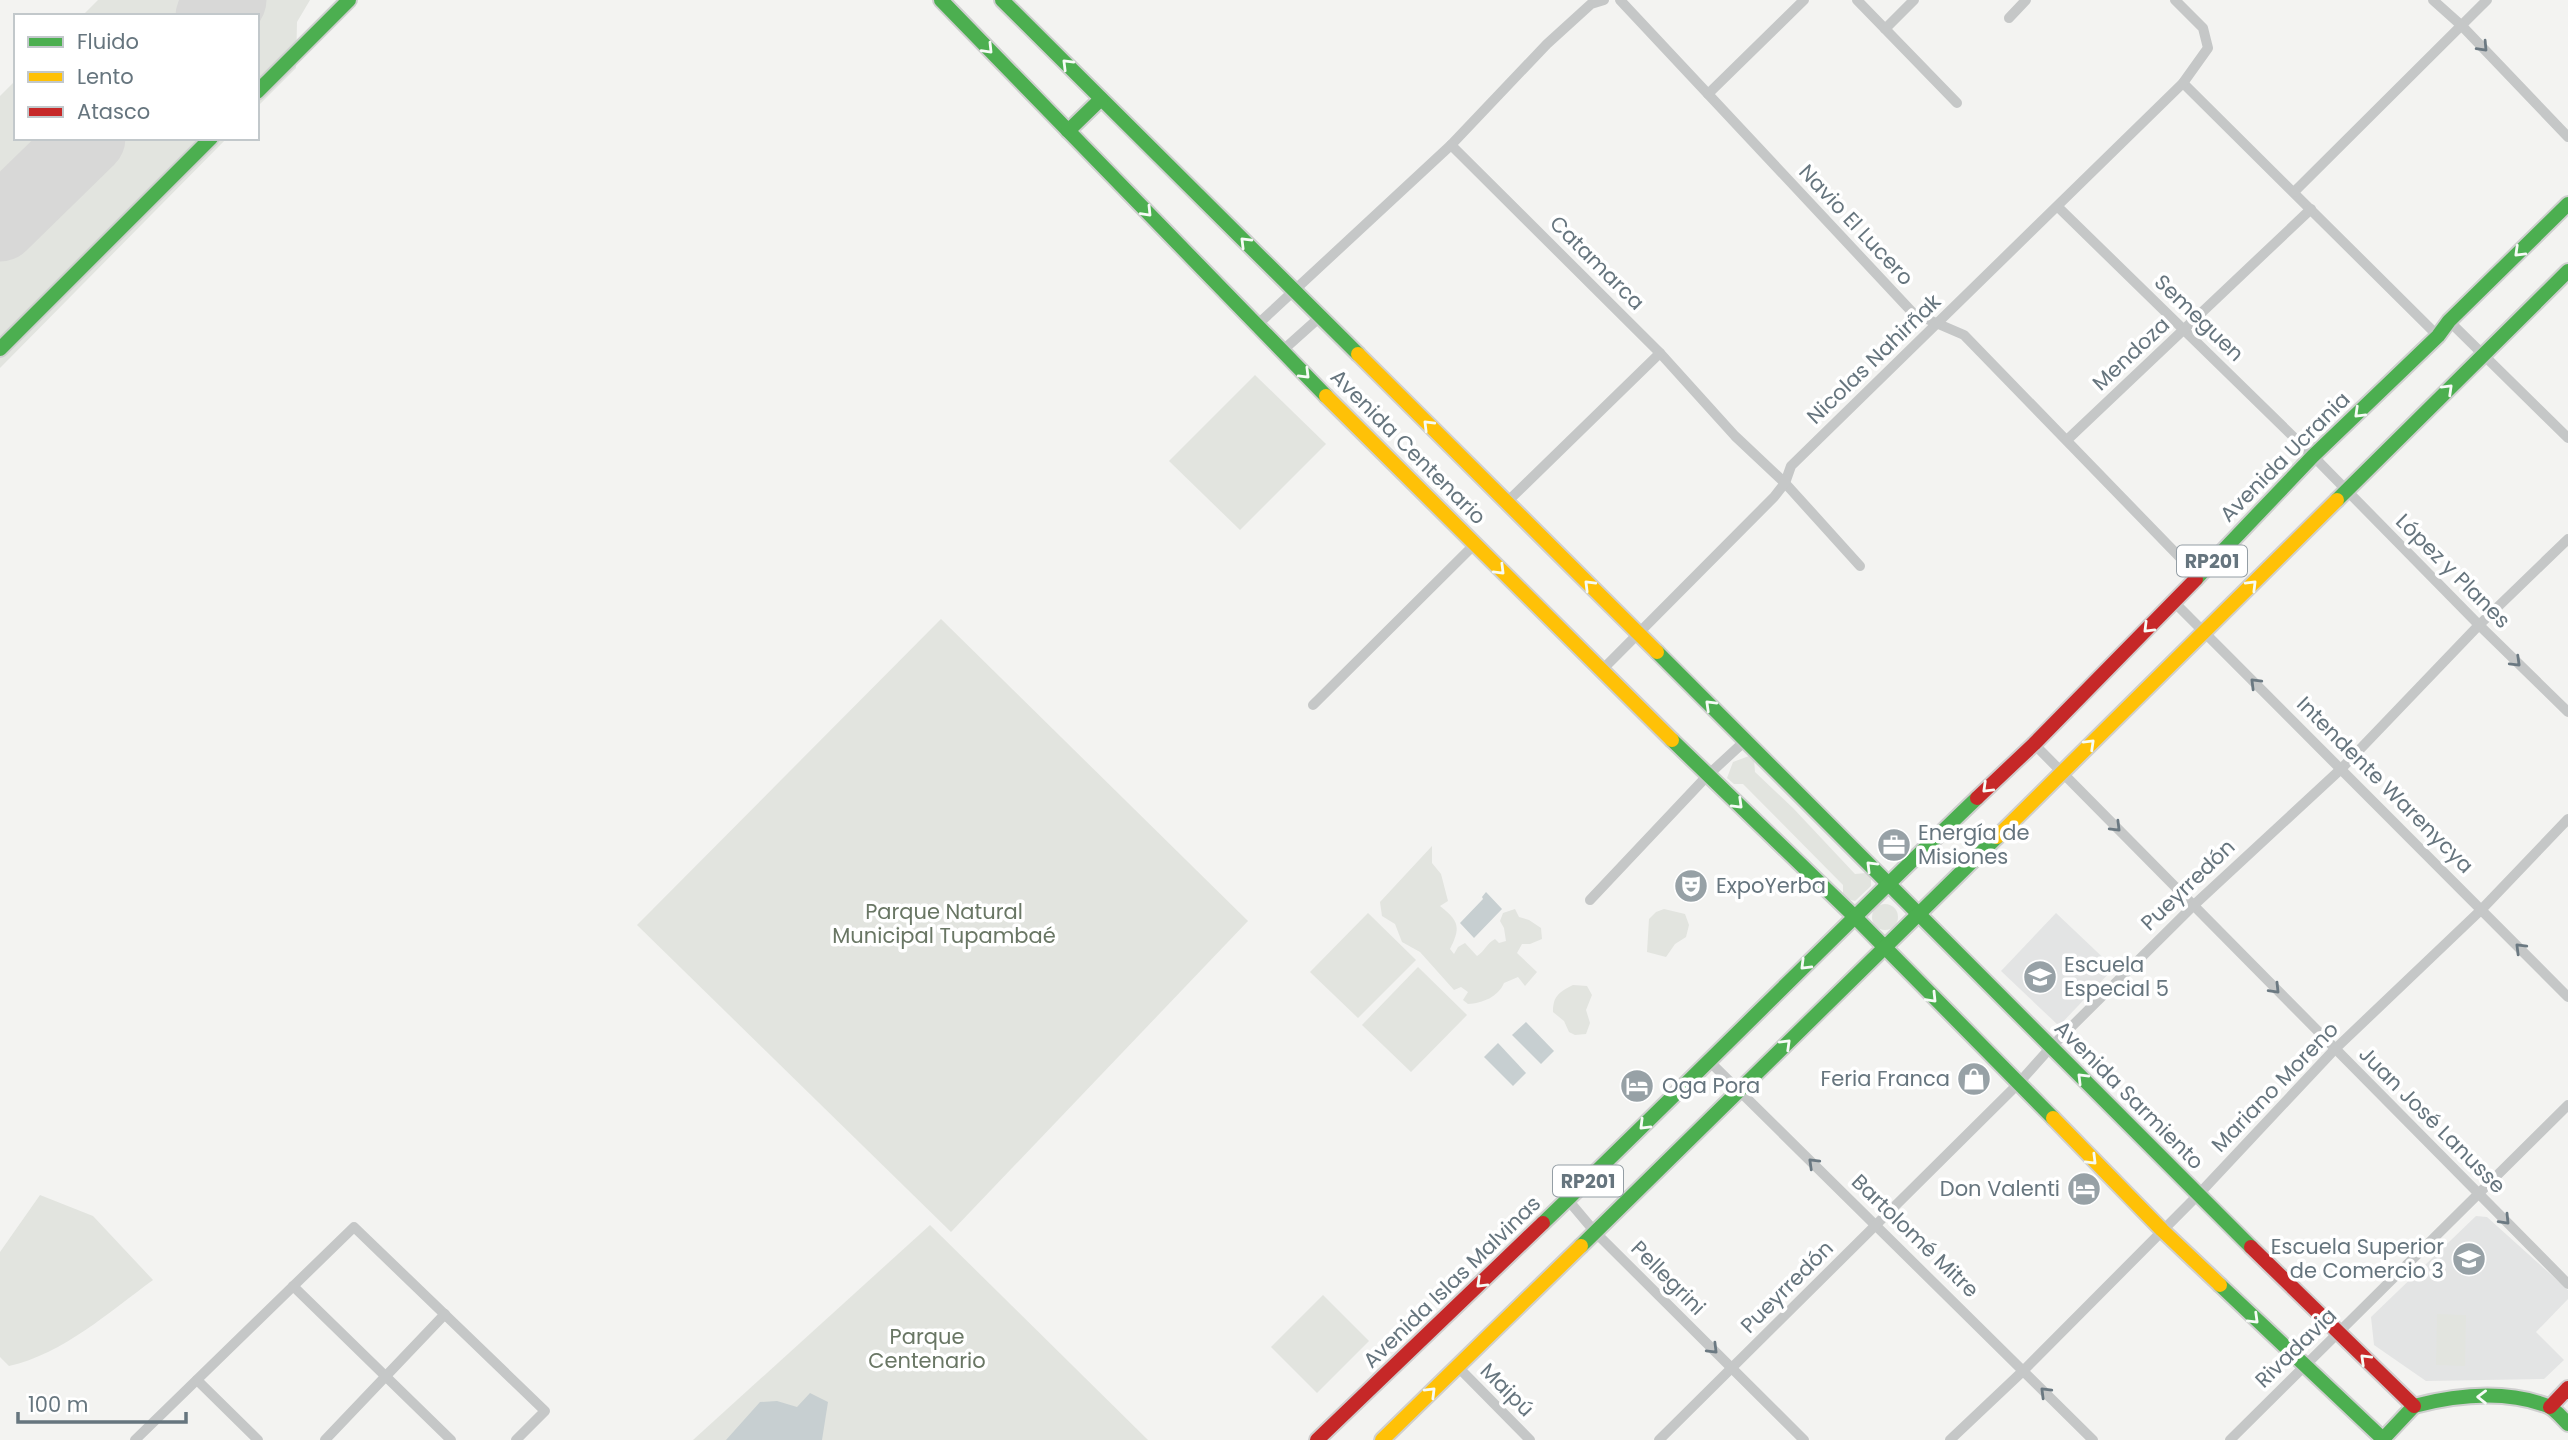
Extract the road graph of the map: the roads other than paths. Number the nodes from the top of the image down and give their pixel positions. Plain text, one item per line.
1 (349, 0) edge
2 (941, 0) edge
3 (1002, 0) edge
4 (1604, 0) edge
5 (1620, 0) edge
6 (1804, 0) edge
7 (1857, 0) edge
8 (1914, 0) edge
9 (2026, 0) edge
10 (2175, 0) edge
11 (2433, 0) edge
12 (2487, 0) edge
13 (2010, 18) dead end
14 (2462, 26) junction
15 (1885, 29) junction
16 (2183, 83) junction
17 (259, 90) edge
18 (1707, 94) junction
19 (1101, 99) junction
20 (1956, 103) dead end
21 (1068, 131) junction
22 (2568, 137) edge
23 (209, 140) edge
24 (1451, 145) junction
25 (2294, 192) junction
26 (2568, 204) edge
27 (2058, 207) junction
28 (2311, 209) junction
29 (2568, 271) edge
30 (1293, 290) junction
31 (1320, 317) junction
32 (2449, 321) junction
33 (1938, 324) junction
34 (1257, 325) junction
35 (2184, 331) junction
36 (2438, 336) junction
37 (0, 349) edge
38 (1282, 351) junction
39 (1660, 353) junction
40 (2483, 355) junction
41 (2568, 438) edge
42 (2067, 440) junction
43 (2313, 456) junction
44 (1785, 483) junction
45 (2346, 490) junction
46 (1506, 503) junction
47 (2568, 539) edge
48 (1475, 544) junction
49 (1860, 565) dead end
50 (2197, 575) junction
51 (2174, 602) junction
52 (2479, 625) junction
53 (2205, 633) junction
54 (1637, 634) junction
55 (1601, 671) junction
56 (1314, 705) dead end
57 (2568, 712) edge
58 (1746, 740) junction
59 (2034, 744) junction
60 (2341, 769) junction
61 (2061, 771) junction
62 (1707, 775) junction
63 (2568, 819) edge
64 (1889, 884) junction
65 (1590, 900) dead end
66 (2194, 905) junction
67 (2482, 909) junction
68 (1920, 913) junction
69 (1854, 916) junction
70 (1884, 949) junction
71 (2568, 997) edge
72 (2051, 1046) junction
73 (2334, 1050) junction
74 (1709, 1061) junction
75 (2017, 1085) junction
76 (1738, 1090) junction
77 (2568, 1105) edge
78 (2478, 1192) junction
79 (2198, 1195) junction
80 (1568, 1200) junction
81 (1875, 1225) junction
82 (2161, 1230) junction
83 (1595, 1232) junction
84 (2568, 1284) edge
85 (293, 1286) junction
86 (445, 1314) junction
87 (2339, 1333) junction
88 (1457, 1366) junction
89 (2304, 1366) junction
90 (1733, 1369) junction
91 (2024, 1370) junction
92 (385, 1376) junction
93 (197, 1380) junction
94 (2568, 1388) edge
95 (2414, 1406) junction
96 (2550, 1407) junction
97 (2568, 1424) edge
98 (135, 1440) edge
99 (258, 1440) edge
100 (325, 1440) edge
101 (451, 1440) edge
102 (516, 1440) edge
103 (1317, 1440) edge
104 (1382, 1440) edge
105 (1530, 1440) edge
106 (1659, 1440) edge
107 (1804, 1440) edge
108 (1950, 1440) edge
109 (2093, 1440) edge
110 (2230, 1440) edge
111 (2383, 1440) edge

1 - 17 main road
2 -> 21 main road, Avenida Centenario
19 -> 3 main road, Avenida Centenario
4 - 24 street
5 - 18 street, Navio El Lucero
6 - 18 street
7 - 15 street
8 - 15 street
9 - 13 street
10 - 16 street, Nicolas Nahirñak
11 - 14 street
12 - 14 street
14 -> 22 street
14 - 25 street
15 - 20 street
16 - 25 street
16 - 27 street, Nicolas Nahirñak
18 - 33 street, Navio El Lucero
19 - 21 main road
30 -> 19 main road, Avenida Centenario
21 -> 34 main road, Avenida Centenario
23 - 37 main road
24 - 30 street
24 - 39 street, Catamarca
25 - 28 street
26 -> 32 main road, Avenida Ucrania / RP201
27 - 33 street, Nicolas Nahirñak
27 - 35 street, Semeguen
28 - 35 street, Mendoza
28 - 36 street
29 - 40 main road, RP201
30 - 31 main road, Avenida Centenario
30 - 34 street
31 - 38 street
46 -> 31 main road, Avenida Centenario
32 - 36 main road, Avenida Ucrania / RP201
32 - 40 street
33 - 42 street, Navio El Lucero
33 - 44 street, Nicolas Nahirñak
34 - 38 main road, Avenida Centenario
35 - 42 street, Mendoza
35 - 43 street, Semeguen
36 -> 43 main road, Avenida Ucrania / RP201
38 -> 48 main road, Avenida Centenario
39 - 44 street, Catamarca
39 - 46 street
40 - 41 street
45 -> 40 main road, RP201
42 - 50 street, Navio El Lucero
43 - 45 street, López y Planes
43 - 50 main road, Avenida Ucrania / RP201
44 - 49 street, Catamarca
44 - 54 street, Nicolas Nahirñak
45 - 52 street, López y Planes
53 -> 45 main road, RP201
54 -> 46 main road, Avenida Centenario
47 - 52 street, Pueyrredón
48 -> 55 main road, Avenida Centenario
48 - 56 street
50 - 51 main road, Avenida Ucrania / RP201
51 - 53 street, Intendente Warenycya
51 -> 59 main road, Avenida Ucrania / RP201
52 -> 57 street, López y Planes
52 - 60 street, Pueyrredón
60 -> 53 street, Intendente Warenycya
61 -> 53 main road, RP201
54 - 55 street, Nicolas Nahirñak
58 -> 54 main road, Avenida Sarmiento
55 - 62 main road, Avenida Centenario
58 - 62 street
64 -> 58 main road, Avenida Sarmiento
59 - 61 street, Juan José Lanusse
59 -> 64 main road, Avenida Ucrania / RP201
60 - 66 street, Pueyrredón
60 - 67 street, Intendente Warenycya
61 -> 66 street, Juan José Lanusse
61 - 68 main road, RP201
62 - 65 street
62 -> 69 main road, Avenida Centenario
63 - 67 street, Mariano Moreno
64 - 68 main road, Avenida Sarmiento
64 - 69 main road, Avenida Ucrania / RP201
66 - 72 street, Pueyrredón
66 -> 73 street, Juan José Lanusse
71 -> 67 street, Intendente Warenycya
67 - 73 street, Mariano Moreno
68 - 70 main road, RP201
68 - 72 main road, Avenida Sarmiento
69 - 70 main road
69 -> 74 main road, Avenida Islas Malvinas / RP201
70 -> 75 main road
76 -> 70 main road, RP201
72 - 75 street, Pueyrredón
79 -> 72 main road, Avenida Sarmiento
73 - 78 street, Juan José Lanusse
73 - 79 street, Mariano Moreno
74 - 76 street, Bartolomé Mitre
74 -> 80 main road, Avenida Islas Malvinas / RP201
75 - 81 street, Pueyrredón
75 -> 82 main road
81 -> 76 street, Bartolomé Mitre
76 - 83 main road, RP201
77 - 78 street, Rivadavia
78 -> 84 street, Juan José Lanusse
78 - 87 street, Rivadavia
79 - 82 street, Mariano Moreno
79 - 87 main road, Avenida Sarmiento
80 - 83 street, Pellegrini
80 -> 103 main road, Avenida Islas Malvinas / RP201
81 - 90 street, Pueyrredón
81 - 91 street, Bartolomé Mitre
82 -> 89 main road
82 - 91 street, Mariano Moreno
83 - 88 main road, RP201
83 -> 90 street, Pellegrini
85 - 86 street
85 - 92 street
85 - 93 street
86 - 92 street
86 - 102 street
87 - 89 street, Rivadavia
95 -> 87 main road, Avenida Sarmiento
104 -> 88 main road, RP201
88 - 105 street, Maipú
89 - 110 street, Rivadavia
89 - 111 main road
90 - 106 street, Pueyrredón
90 - 107 street, Pellegrini
91 - 108 street, Mariano Moreno
109 -> 91 street, Bartolomé Mitre
92 - 100 street
92 - 101 street
93 - 98 street
93 - 99 street
94 - 96 main road
96 -> 95 main road
95 - 111 main road
96 - 97 main road

